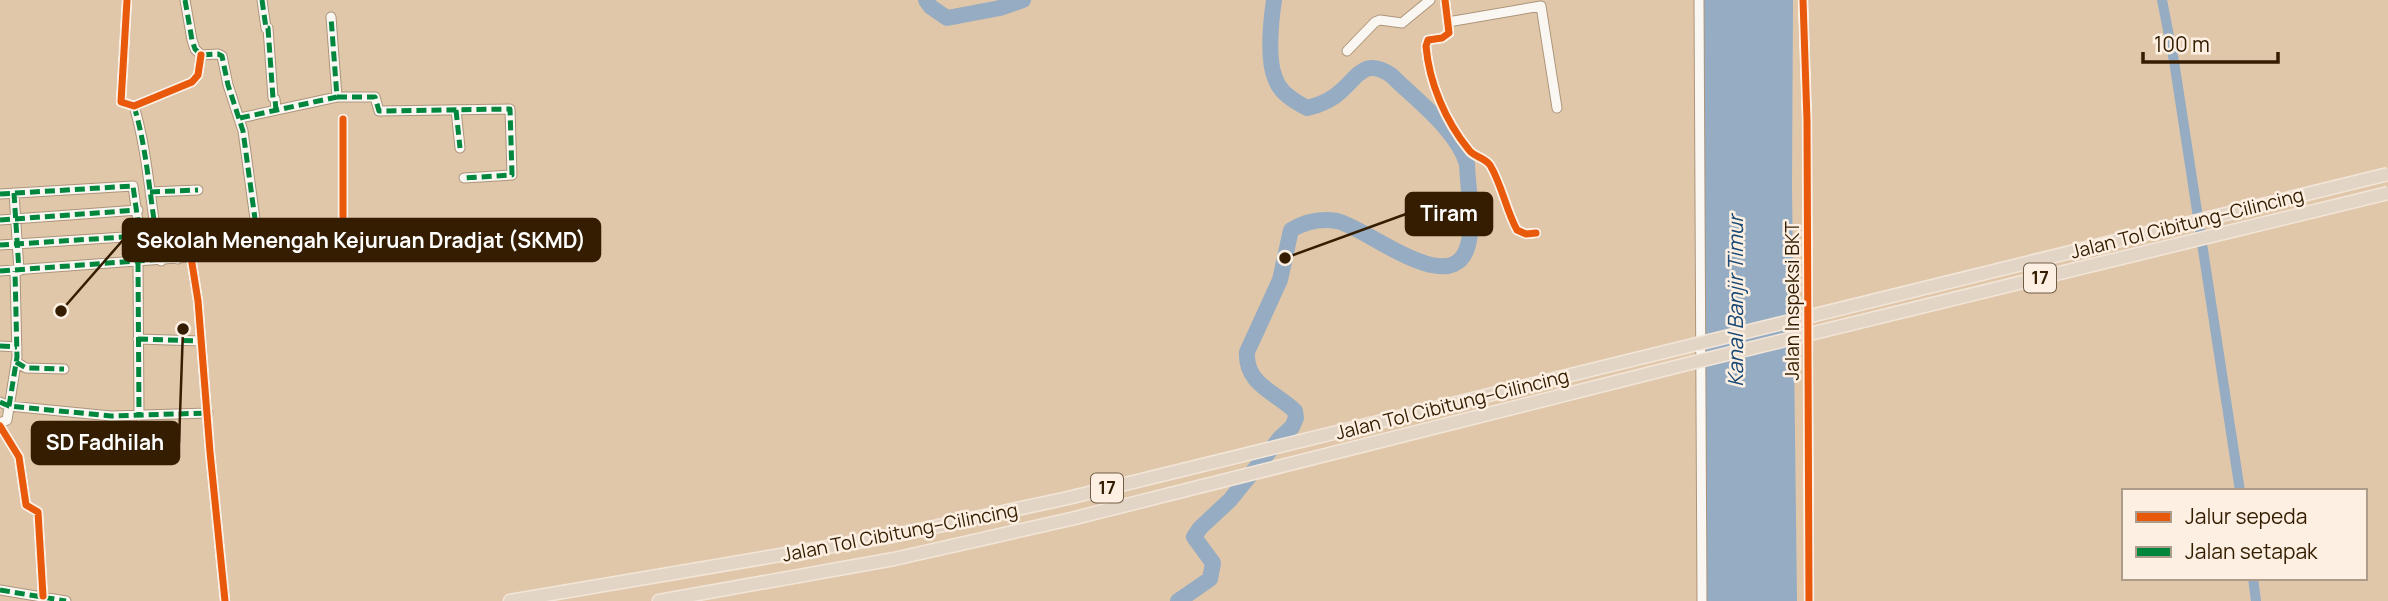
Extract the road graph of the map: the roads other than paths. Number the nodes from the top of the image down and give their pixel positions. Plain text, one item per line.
1 (127, 0) edge
2 (185, 0) edge
3 (262, 0) edge
4 (1430, 0) edge
5 (1445, 0) edge
6 (1699, 0) edge
7 (1803, 0) edge
8 (331, 17) dead end
9 (1448, 22) junction
10 (1347, 51) dead end
11 (201, 55) junction
12 (337, 97) junction
13 (134, 106) junction
14 (1557, 108) dead end
15 (276, 110) junction
16 (456, 110) junction
17 (240, 118) junction
18 (343, 119) dead end
19 (460, 148) dead end
20 (2388, 174) edge
21 (464, 178) dead end
22 (198, 190) dead end
23 (150, 192) junction
24 (14, 193) junction
25 (2388, 193) edge
26 (0, 194) edge
27 (138, 210) junction
28 (16, 219) junction
29 (0, 220) edge
30 (155, 233) junction
31 (1536, 233) dead end
32 (140, 236) junction
33 (258, 241) junction
34 (18, 244) junction
35 (0, 245) edge
36 (191, 257) junction
37 (178, 260) junction
38 (161, 261) junction
39 (139, 262) junction
40 (0, 271) edge
41 (17, 271) junction
42 (138, 339) junction
43 (201, 341) junction
44 (0, 346) edge
45 (17, 347) junction
46 (16, 362) junction
47 (65, 369) dead end
48 (4, 404) edge
49 (208, 413) junction
50 (138, 416) junction
51 (0, 425) edge
52 (0, 590) edge
53 (43, 596) junction
54 (32, 598) edge
55 (66, 601) edge
56 (225, 601) edge
57 (510, 601) edge
58 (659, 601) edge
59 (1702, 601) edge
60 (1810, 601) edge

1 - 13 street
2 - 11 street
3 - 15 street
4 - 10 street
5 - 9 street
6 - 59 street
7 - 60 street, Jalan Inspeksi BKT
8 - 12 street
9 - 14 street
9 - 31 street
11 - 13 street
11 - 17 street
12 - 15 street
12 - 16 street
13 - 23 street
15 - 17 street
16 - 19 street
16 - 21 street
17 - 33 street
18 - 33 street
20 - 57 highway, Jalan Tol Cibitung–Cilincing / 17, bridge
22 - 23 street
23 - 30 street
24 - 26 street
24 - 27 street
24 - 28 street
25 - 58 highway, Jalan Tol Cibitung–Cilincing / 17, bridge
27 - 28 street
27 - 32 street
28 - 29 street
28 - 34 street
30 - 37 street
30 - 38 street
32 - 34 street
32 - 39 street
33 - 36 street
34 - 35 street
34 - 41 street
36 - 37 street
36 - 43 street
37 - 38 street
38 - 39 street
39 - 41 street
39 - 42 street
40 - 41 street
41 - 45 street
42 - 43 street
42 - 50 street
43 - 49 street
44 - 45 street
45 - 46 street
46 - 47 street
46 - 48 street
48 - 50 street
48 - 51 street
49 - 50 street
49 - 56 street
51 - 53 street
52 - 54 street
53 - 54 street
53 - 55 street

